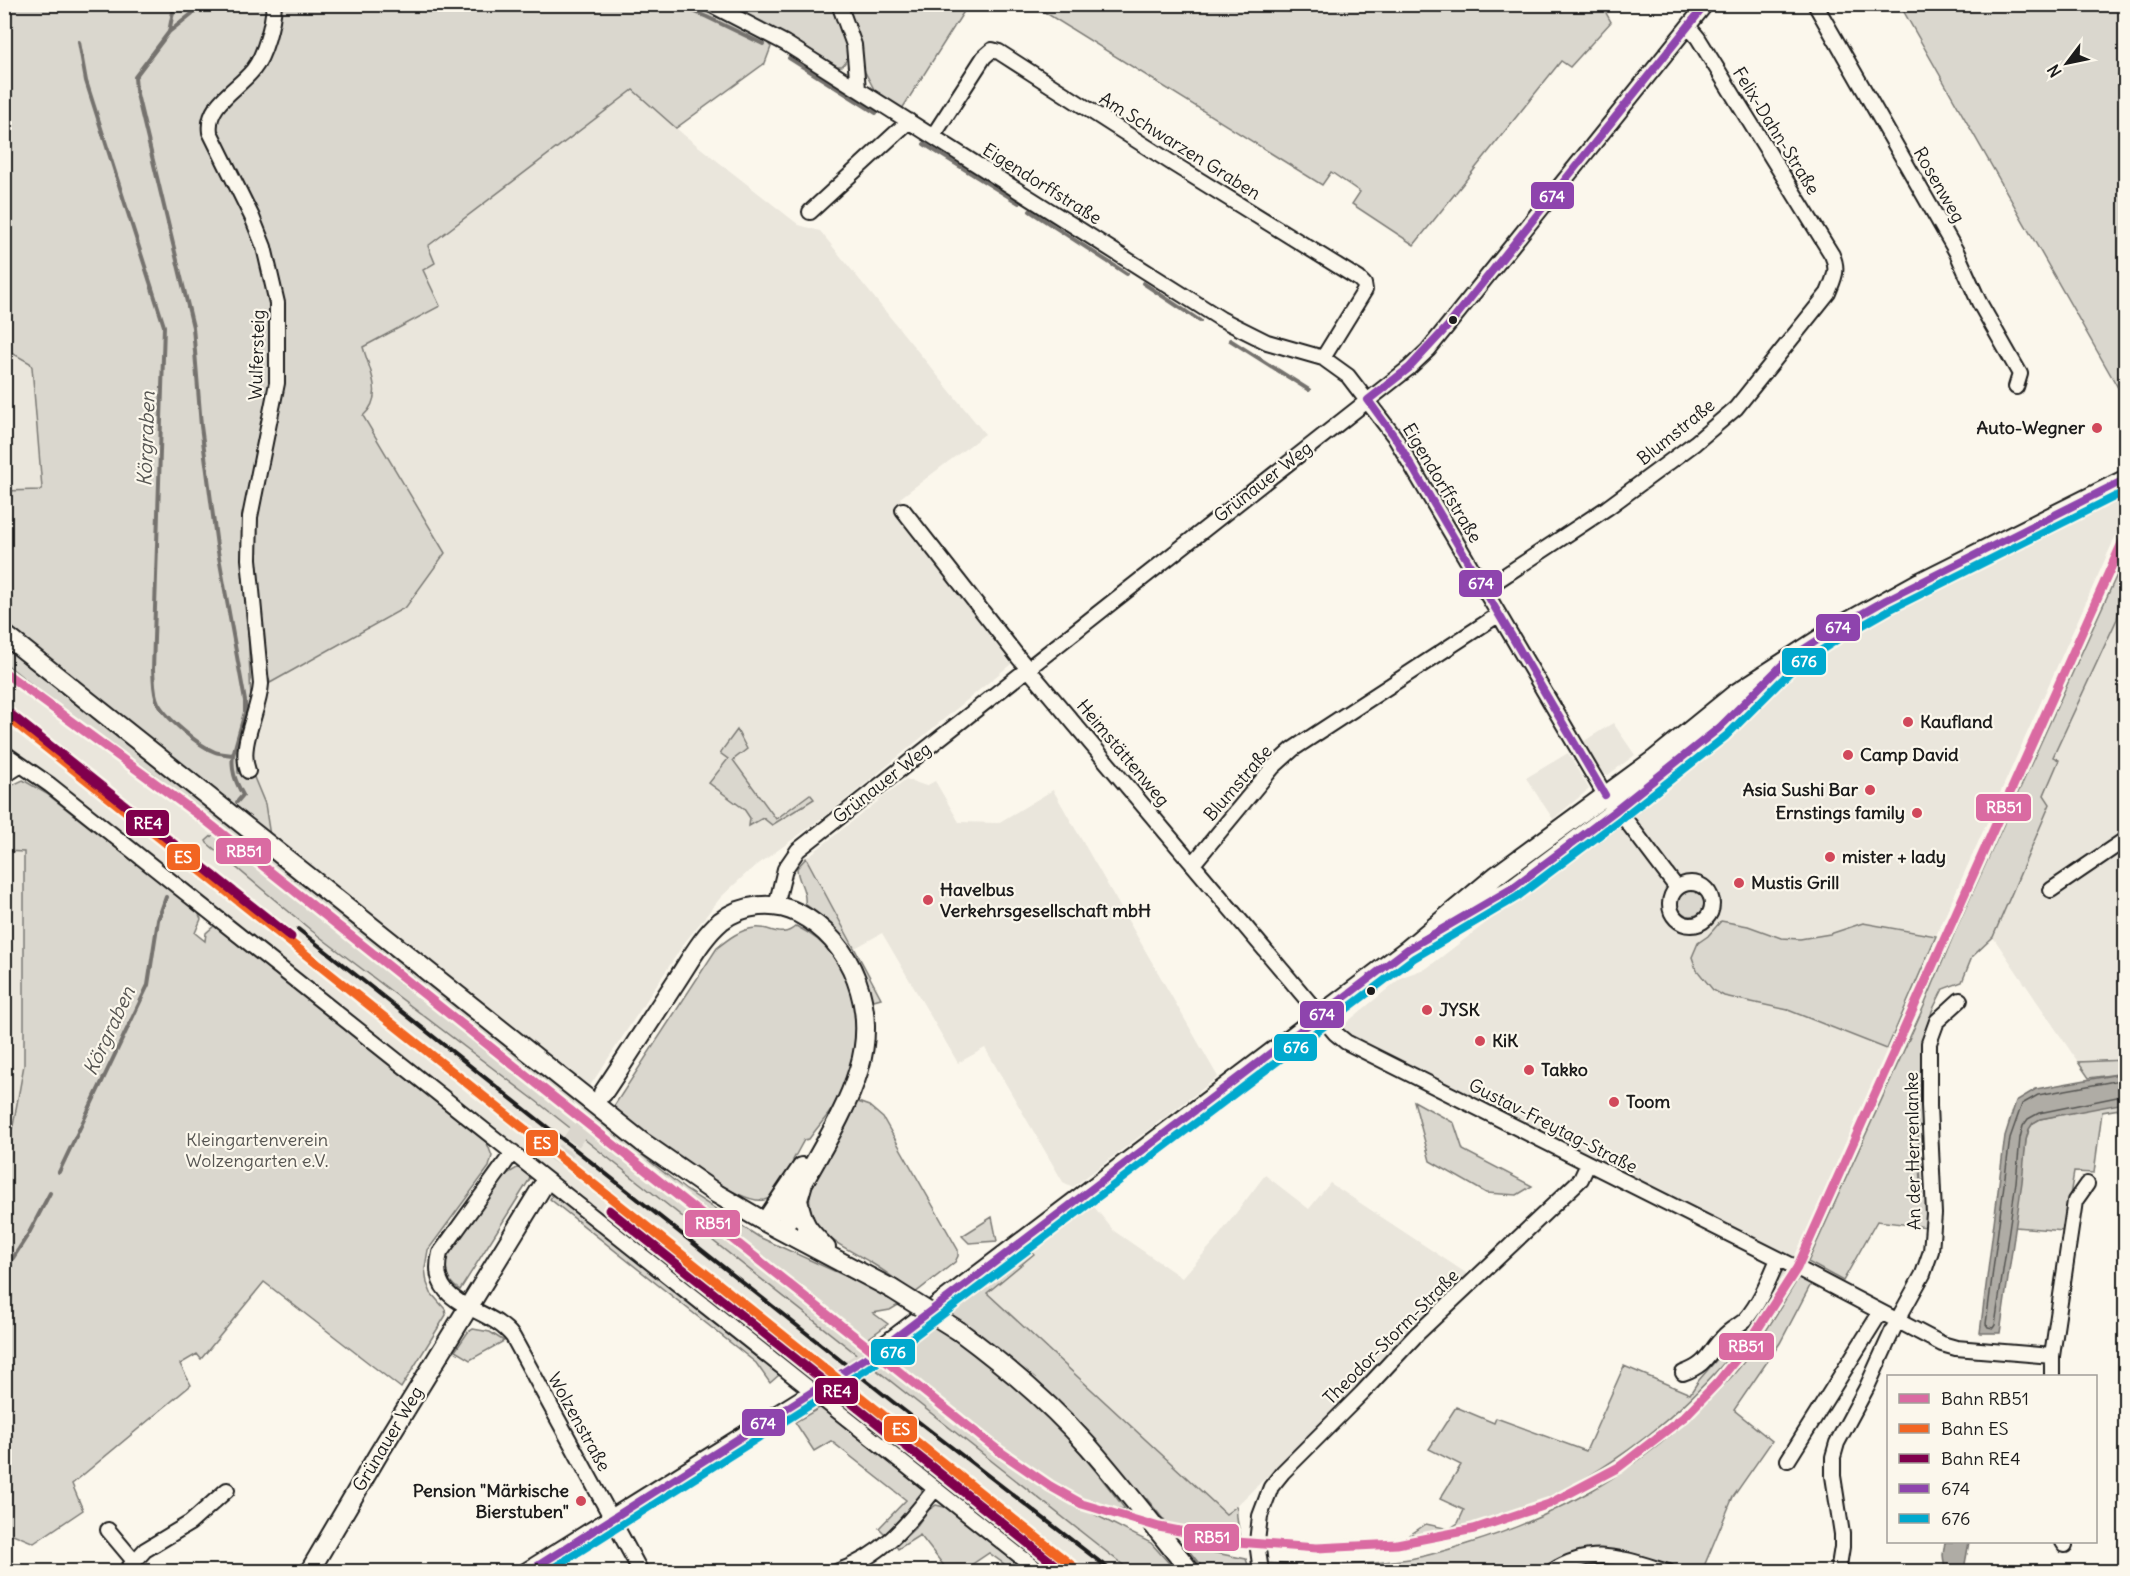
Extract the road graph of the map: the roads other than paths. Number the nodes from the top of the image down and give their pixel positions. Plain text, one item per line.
1 (274, 4) edge
2 (710, 4) edge
3 (839, 4) edge
4 (1706, 4) edge
5 (1815, 4) edge
6 (1689, 27) junction
7 (858, 89) junction
8 (909, 121) junction
9 (933, 136) junction
10 (810, 212) dead end
11 (1832, 255) joint
12 (1323, 358) junction
13 (2016, 387) dead end
14 (1368, 400) junction
15 (2126, 479) edge
16 (903, 510) dead end
17 (1483, 590) junction
18 (1498, 615) junction
19 (4, 634) edge
20 (1786, 660) junction
21 (1028, 668) junction
22 (4, 753) edge
23 (21, 765) junction
24 (248, 771) dead end
25 (4, 776) edge
26 (1605, 795) junction
27 (1615, 811) junction
28 (2126, 839) edge
29 (1193, 864) junction
30 (1677, 888) dead end
31 (2051, 890) dead end
32 (776, 906) junction
33 (1407, 949) junction
34 (1960, 1000) dead end
35 (1320, 1015) junction
36 (603, 1093) tunnel mouth
37 (842, 1109) junction
38 (513, 1152) junction
39 (1588, 1164) junction
40 (2086, 1185) dead end
41 (542, 1187) tunnel mouth
42 (798, 1200) junction
43 (765, 1222) junction
44 (782, 1231) junction
45 (836, 1258) junction
46 (1778, 1259) junction
47 (467, 1308) junction
48 (1880, 1313) junction
49 (1897, 1322) junction
50 (883, 1347) tunnel mouth
51 (2052, 1356) junction
52 (1683, 1373) dead end
53 (2052, 1375) edge
54 (803, 1399) tunnel mouth
55 (1788, 1460) dead end
56 (935, 1489) junction
57 (227, 1490) dead end
58 (612, 1518) junction
59 (108, 1530) dead end
60 (130, 1566) edge
61 (309, 1572) edge
62 (527, 1572) edge
63 (641, 1572) edge
64 (836, 1572) edge
65 (1040, 1572) edge
66 (1191, 1572) edge
67 (1261, 1572) edge
68 (1551, 1572) edge
69 (1668, 1572) edge
70 (1838, 1572) edge

1 - 24 street, Wulfersteig
2 - 7 street, Eigendorffstraße
3 - 7 street
4 - 6 street, Grünauer Weg
5 - 13 street, Rosenweg
6 - 11 street, Felix-Dahn-Straße
6 - 14 street, Grünauer Weg
7 - 8 street, Eigendorffstraße
8 - 9 street, Eigendorffstraße
8 - 10 street
9 - 12 street, Eigendorffstraße
9 - 12 street, Am Schwarzen Graben
11 - 17 street, Blumstraße
12 - 14 street, Eigendorffstraße
14 - 17 street, Eigendorffstraße
14 - 21 street, Grünauer Weg
15 - 20 main road
16 - 21 street, Heimstättenweg
17 - 18 street, Eigendorffstraße
18 - 26 street, Eigendorffstraße
18 - 29 street, Blumstraße
19 - 43 main road
20 - 26 main road
20 - 27 main road
21 - 29 street, Heimstättenweg
21 - 32 street, Grünauer Weg
22 - 23 street
23 - 25 street
23 - 38 street
26 - 27 street, Eigendorffstraße
26 - 33 main road
27 - 30 street, Eigendorffstraße
27 - 33 main road
28 - 31 street
29 - 35 street, Heimstättenweg
32 - 36 main road
32 - 37 main road
33 - 35 main road
34 - 49 street, An der Herrenlanke
35 - 39 street, Gustav-Freytag-Straße
35 - 50 main road
37 - 42 main road
37 - 43 main road
38 - 47 street
38 - 56 street
39 - 46 street, Gustav-Freytag-Straße
39 - 67 street, Theodor-Storm-Straße
40 - 51 street
41 - 47 main road, Grünauer Weg
42 - 44 main road
42 - 45 main road
43 - 44 main road
44 - 45 main road
45 - 66 main road, bridge
46 - 48 street, Gustav-Freytag-Straße
46 - 52 street
47 - 58 street, Wolzenstraße
47 - 61 main road, Grünauer Weg
48 - 49 street, Gustav-Freytag-Straße
48 - 55 street
49 - 51 street
49 - 70 street
51 - 53 street
54 - 58 main road
56 - 64 street
56 - 65 street
57 - 60 street
58 - 62 main road
58 - 63 street, Wolzenstraße
59 - 60 street
68 - 69 street

